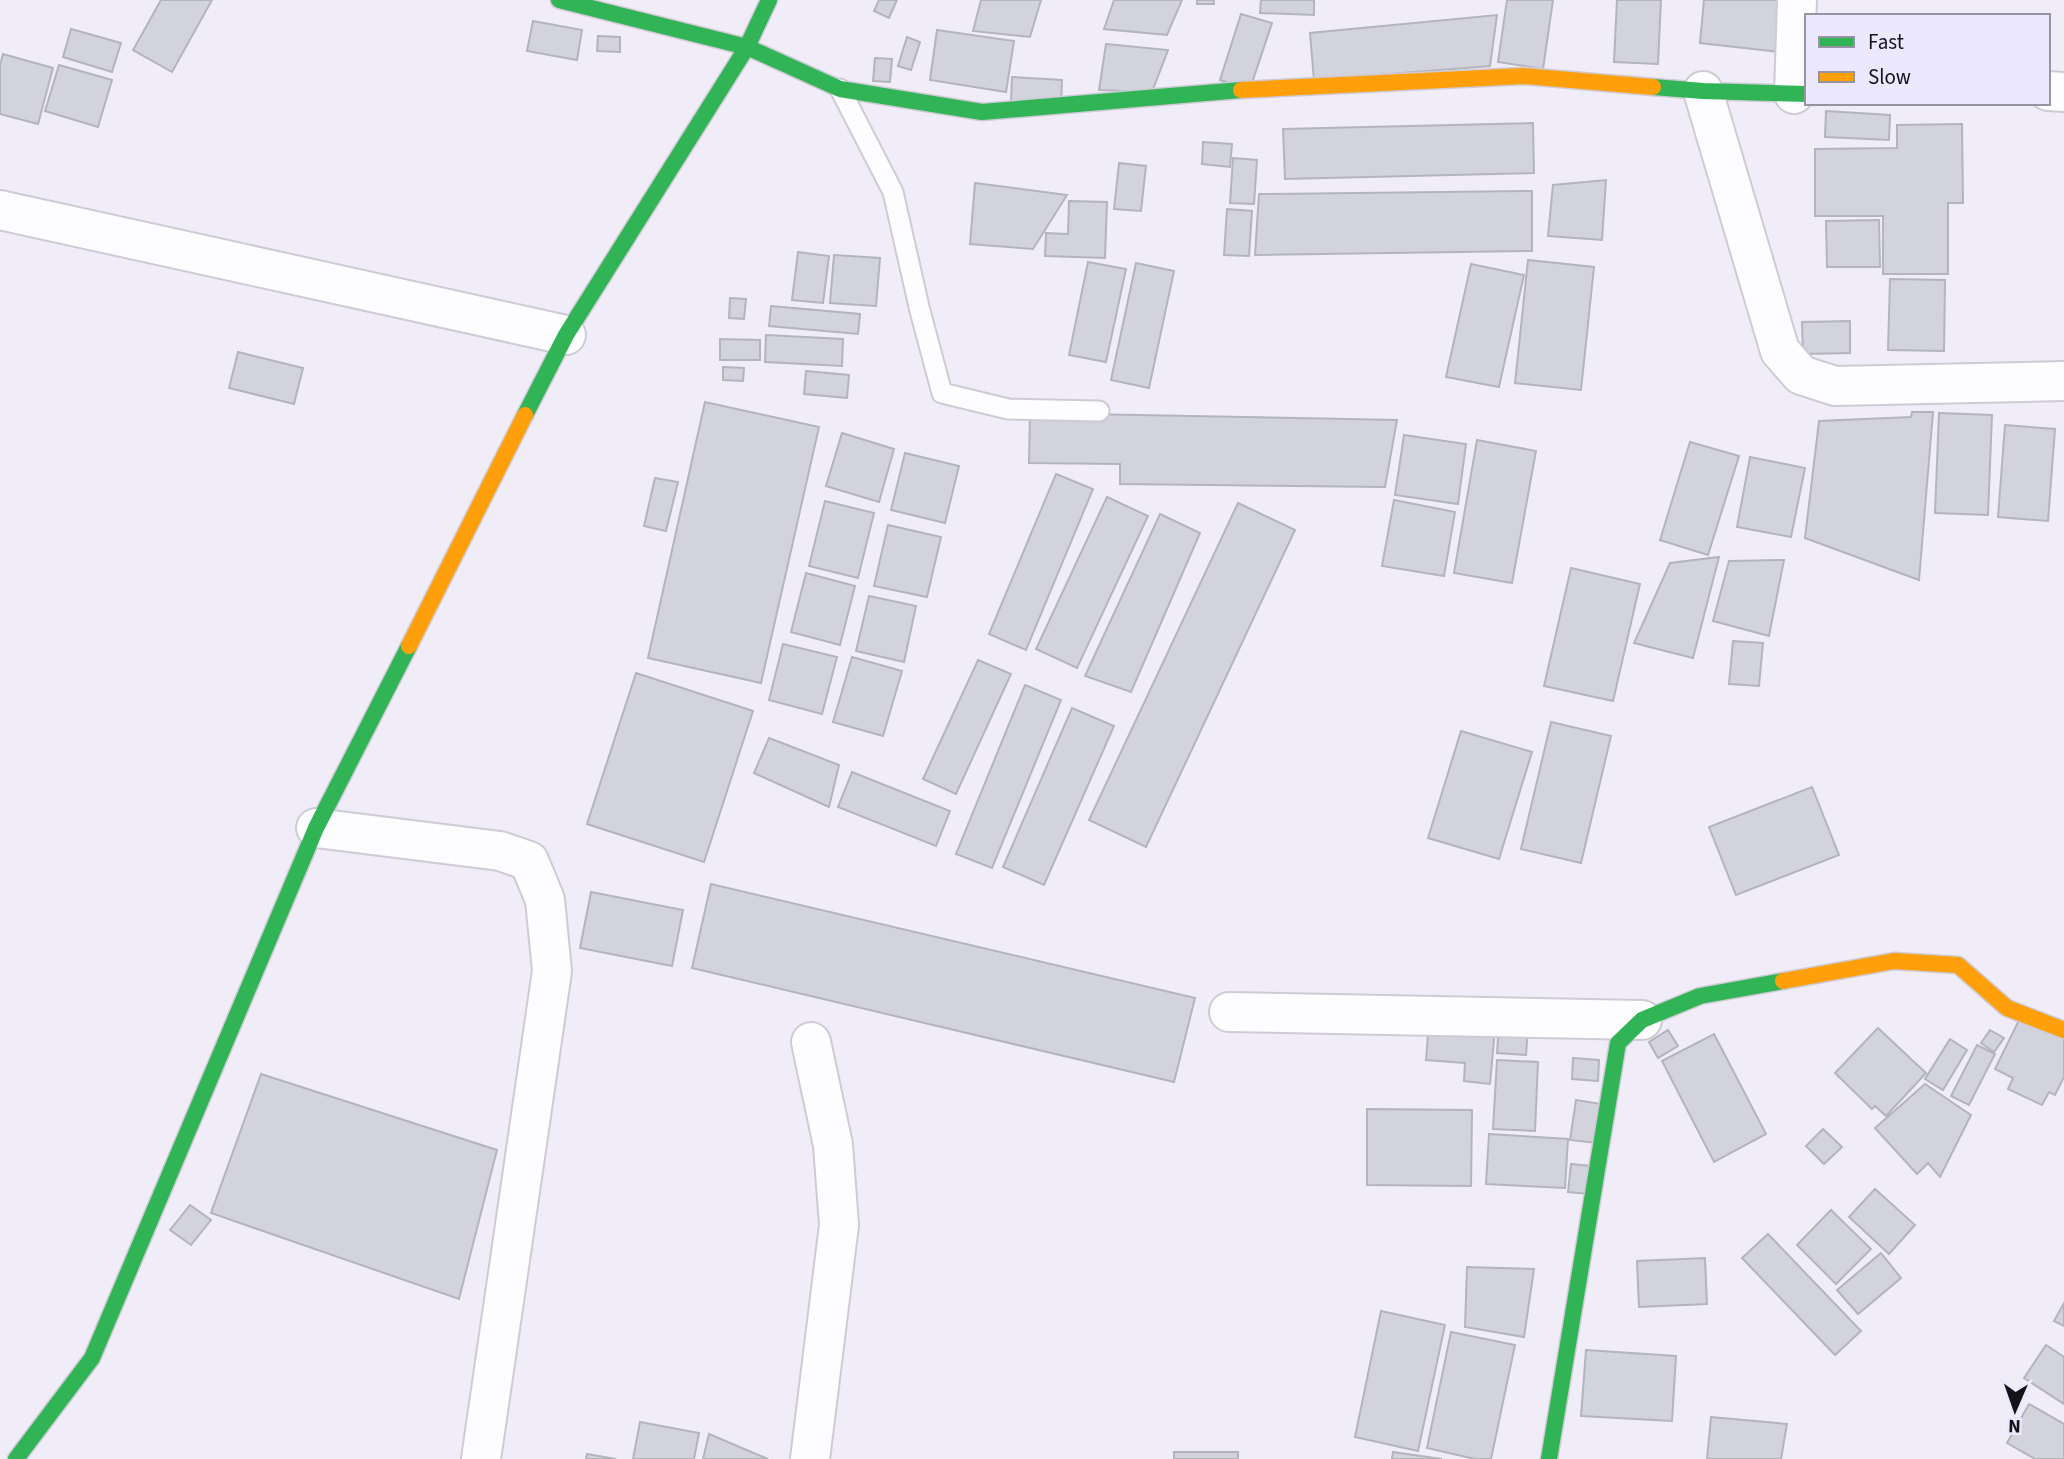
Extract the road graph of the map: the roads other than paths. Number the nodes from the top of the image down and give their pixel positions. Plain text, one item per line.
1 (559, 0) edge
2 (769, 0) edge
3 (1797, 0) edge
4 (747, 47) junction
5 (840, 89) junction
6 (1703, 91) junction
7 (1800, 94) edge
8 (0, 210) edge
9 (566, 335) junction
10 (2064, 381) edge
11 (1099, 411) dead end
12 (316, 828) junction
13 (1229, 1012) dead end
14 (1642, 1020) junction
15 (2064, 1030) edge
16 (811, 1042) dead end
17 (20, 1457) edge
18 (481, 1459) edge
19 (810, 1459) edge
20 (1549, 1459) edge

1 - 4 street
2 - 4 street
3 - 7 street
4 - 5 street
4 - 9 street
5 - 6 street
5 - 11 lane
6 - 7 street
6 - 10 street
8 - 9 street
9 - 12 street
12 - 17 street
12 - 18 street
13 - 14 street
14 - 15 street
14 - 20 street
16 - 19 street

